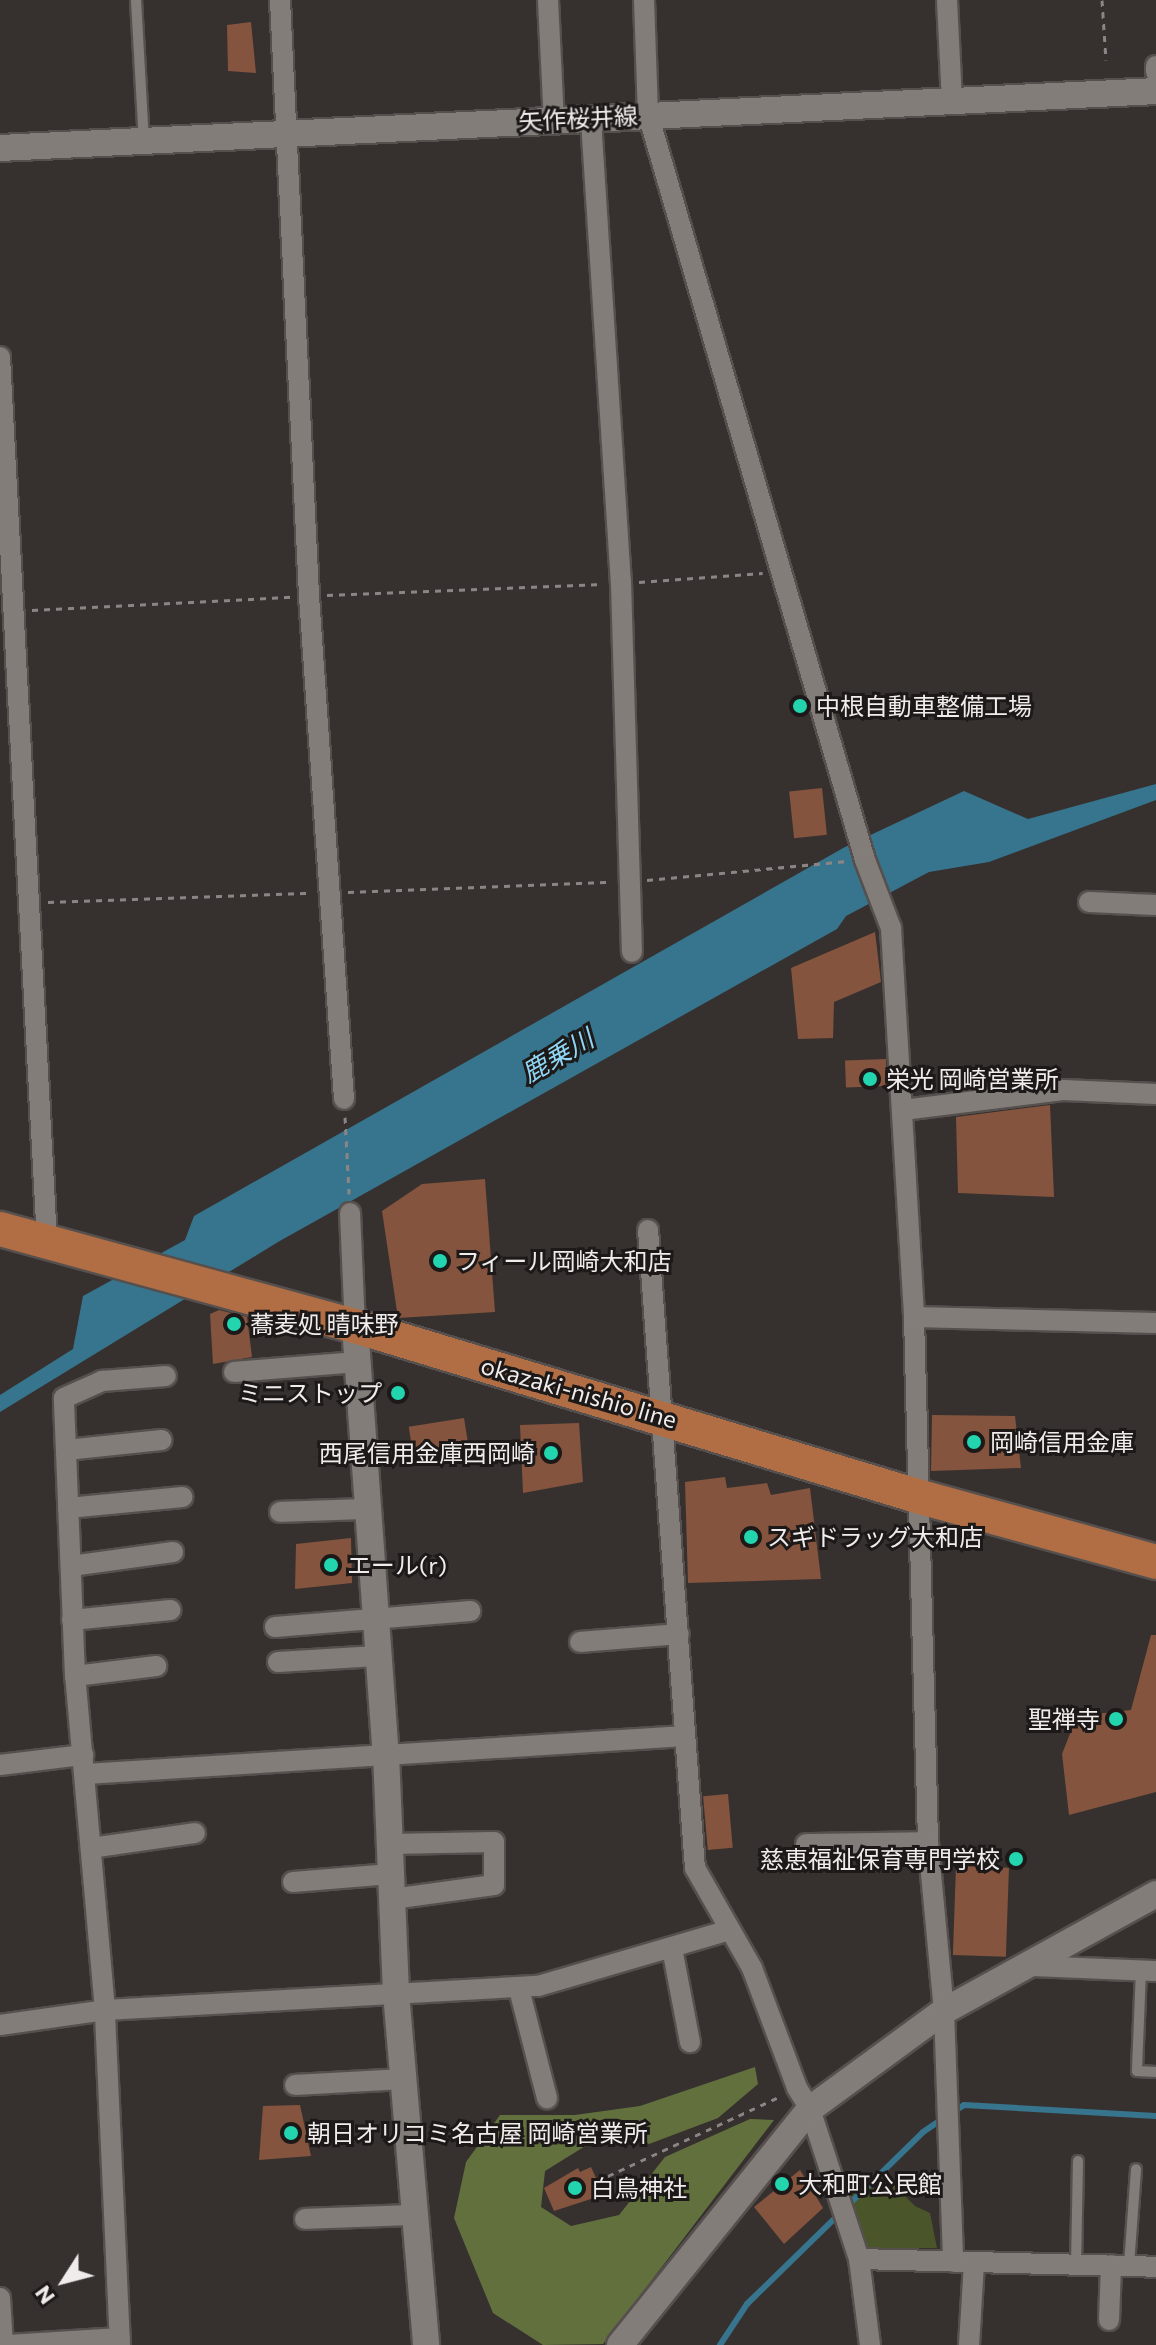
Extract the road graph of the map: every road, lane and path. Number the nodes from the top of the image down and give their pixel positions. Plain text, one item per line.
1 (136, 0) edge
2 (280, 0) edge
3 (548, 0) edge
4 (644, 0) edge
5 (947, 0) edge
6 (1102, 0) edge
7 (1106, 60) dead end
8 (1156, 66) edge
9 (1156, 72) edge
10 (1156, 91) edge
11 (952, 102) junction
12 (648, 114) junction
13 (591, 120) junction
14 (554, 121) junction
15 (289, 133) junction
16 (144, 141) junction
17 (0, 148) edge
18 (0, 357) edge
19 (3, 458) edge
20 (781, 571) junction
21 (621, 583) junction
22 (309, 596) junction
23 (13, 611) junction
24 (865, 860) junction
25 (631, 881) junction
26 (329, 893) junction
27 (29, 902) junction
28 (1089, 902) dead end
29 (1156, 905) edge
30 (632, 952) dead end
31 (1156, 1094) edge
32 (344, 1099) joint
33 (903, 1110) junction
34 (350, 1213) joint
35 (0, 1229) edge
36 (648, 1230) dead end
37 (47, 1243) junction
38 (914, 1317) junction
39 (1156, 1323) edge
40 (355, 1326) junction
41 (357, 1362) junction
42 (234, 1372) dead end
43 (166, 1376) dead end
44 (663, 1417) junction
45 (161, 1440) dead end
46 (66, 1450) junction
47 (917, 1496) junction
48 (182, 1497) dead end
49 (68, 1508) junction
50 (368, 1509) junction
51 (280, 1512) dead end
52 (173, 1552) dead end
53 (1156, 1562) edge
54 (71, 1566) junction
55 (170, 1610) dead end
56 (470, 1611) dead end
57 (72, 1620) junction
58 (376, 1620) junction
59 (275, 1627) dead end
60 (679, 1634) junction
61 (580, 1642) dead end
62 (377, 1656) junction
63 (278, 1662) dead end
64 (156, 1666) dead end
65 (75, 1676) junction
66 (685, 1736) junction
67 (386, 1754) junction
68 (85, 1764) junction
69 (0, 1765) edge
70 (195, 1833) dead end
71 (928, 1842) junction
72 (390, 1844) junction
73 (806, 1844) dead end
74 (91, 1848) junction
75 (293, 1882) dead end
76 (392, 1886) junction
77 (1156, 1894) edge
78 (729, 1930) junction
79 (672, 1948) junction
80 (1031, 1966) junction
81 (1148, 1970) edge
82 (519, 1989) junction
83 (396, 1993) junction
84 (105, 2010) junction
85 (944, 2011) junction
86 (0, 2025) edge
87 (690, 2042) dead end
88 (1156, 2072) edge
89 (403, 2079) junction
90 (295, 2085) dead end
91 (547, 2098) dead end
92 (803, 2099) junction
93 (1078, 2161) dead end
94 (1136, 2169) dead end
95 (597, 2181) dead end
96 (415, 2215) junction
97 (305, 2219) dead end
98 (859, 2259) junction
99 (953, 2262) junction
100 (974, 2264) junction
101 (1076, 2265) junction
102 (1120, 2265) junction
103 (1156, 2267) edge
104 (0, 2298) edge
105 (1109, 2320) dead end
106 (120, 2341) edge
107 (5, 2345) edge
108 (426, 2345) edge
109 (620, 2345) edge
110 (870, 2345) edge
111 (969, 2345) edge

1 - 16 lane
2 - 15 street
3 - 14 street
4 - 12 street
5 - 11 street
6 - 7 path
8 - 9 street
10 - 11 street, 矢作桜井線
11 - 12 street, 矢作桜井線
12 - 13 street, 矢作桜井線
12 - 20 street
13 - 14 street, 矢作桜井線
13 - 21 street
14 - 15 street, 矢作桜井線
15 - 16 street, 矢作桜井線
15 - 22 street
16 - 17 street, 矢作桜井線
18 - 19 street
19 - 23 street
20 - 21 path
20 - 24 street
21 - 22 path
21 - 25 street
22 - 23 path
22 - 26 street
23 - 27 street
24 - 25 path
24 - 33 street
25 - 26 path
25 - 30 street
26 - 27 path
26 - 32 street
27 - 37 street
28 - 29 street
31 - 33 street
32 - 34 path
33 - 38 street
34 - 40 street
35 - 37 main road, okazaki-nishio line
36 - 44 street
37 - 40 main road, okazaki-nishio line
38 - 39 street
38 - 47 street
40 - 41 street
40 - 44 main road, okazaki-nishio line
41 - 42 street
41 - 50 street
43 - 46 street
44 - 47 main road, okazaki-nishio line
44 - 60 street
45 - 46 street
46 - 49 street
47 - 53 main road, okazaki-nishio line
47 - 71 street
48 - 49 street
49 - 54 street
50 - 51 street
50 - 58 street
52 - 54 street
54 - 57 street
55 - 57 street
56 - 58 street
57 - 65 street
58 - 59 street
58 - 62 street
60 - 61 street
60 - 66 street
62 - 63 street
62 - 67 street
64 - 65 street
65 - 68 street
66 - 67 street
66 - 78 street
67 - 68 street
67 - 72 street
68 - 69 street
68 - 74 street
70 - 74 street
71 - 73 street
71 - 85 street
72 - 76 street
72 - 76 street
74 - 84 street
75 - 76 street
76 - 83 street
77 - 80 street
78 - 79 street
78 - 92 street
79 - 82 street
79 - 87 street
80 - 81 street
80 - 85 street
81 - 88 lane
82 - 83 street
82 - 91 street
83 - 84 street
83 - 89 street
84 - 86 street
84 - 106 street
85 - 92 street
85 - 99 street
89 - 90 street
89 - 96 street
92 - 95 path
92 - 98 street
92 - 109 street
93 - 101 lane
94 - 102 lane
96 - 97 street
96 - 108 street
98 - 99 street
98 - 110 street
99 - 100 street
100 - 101 street
100 - 111 street
101 - 102 street
102 - 103 street
102 - 105 street
104 - 107 street
106 - 107 street

